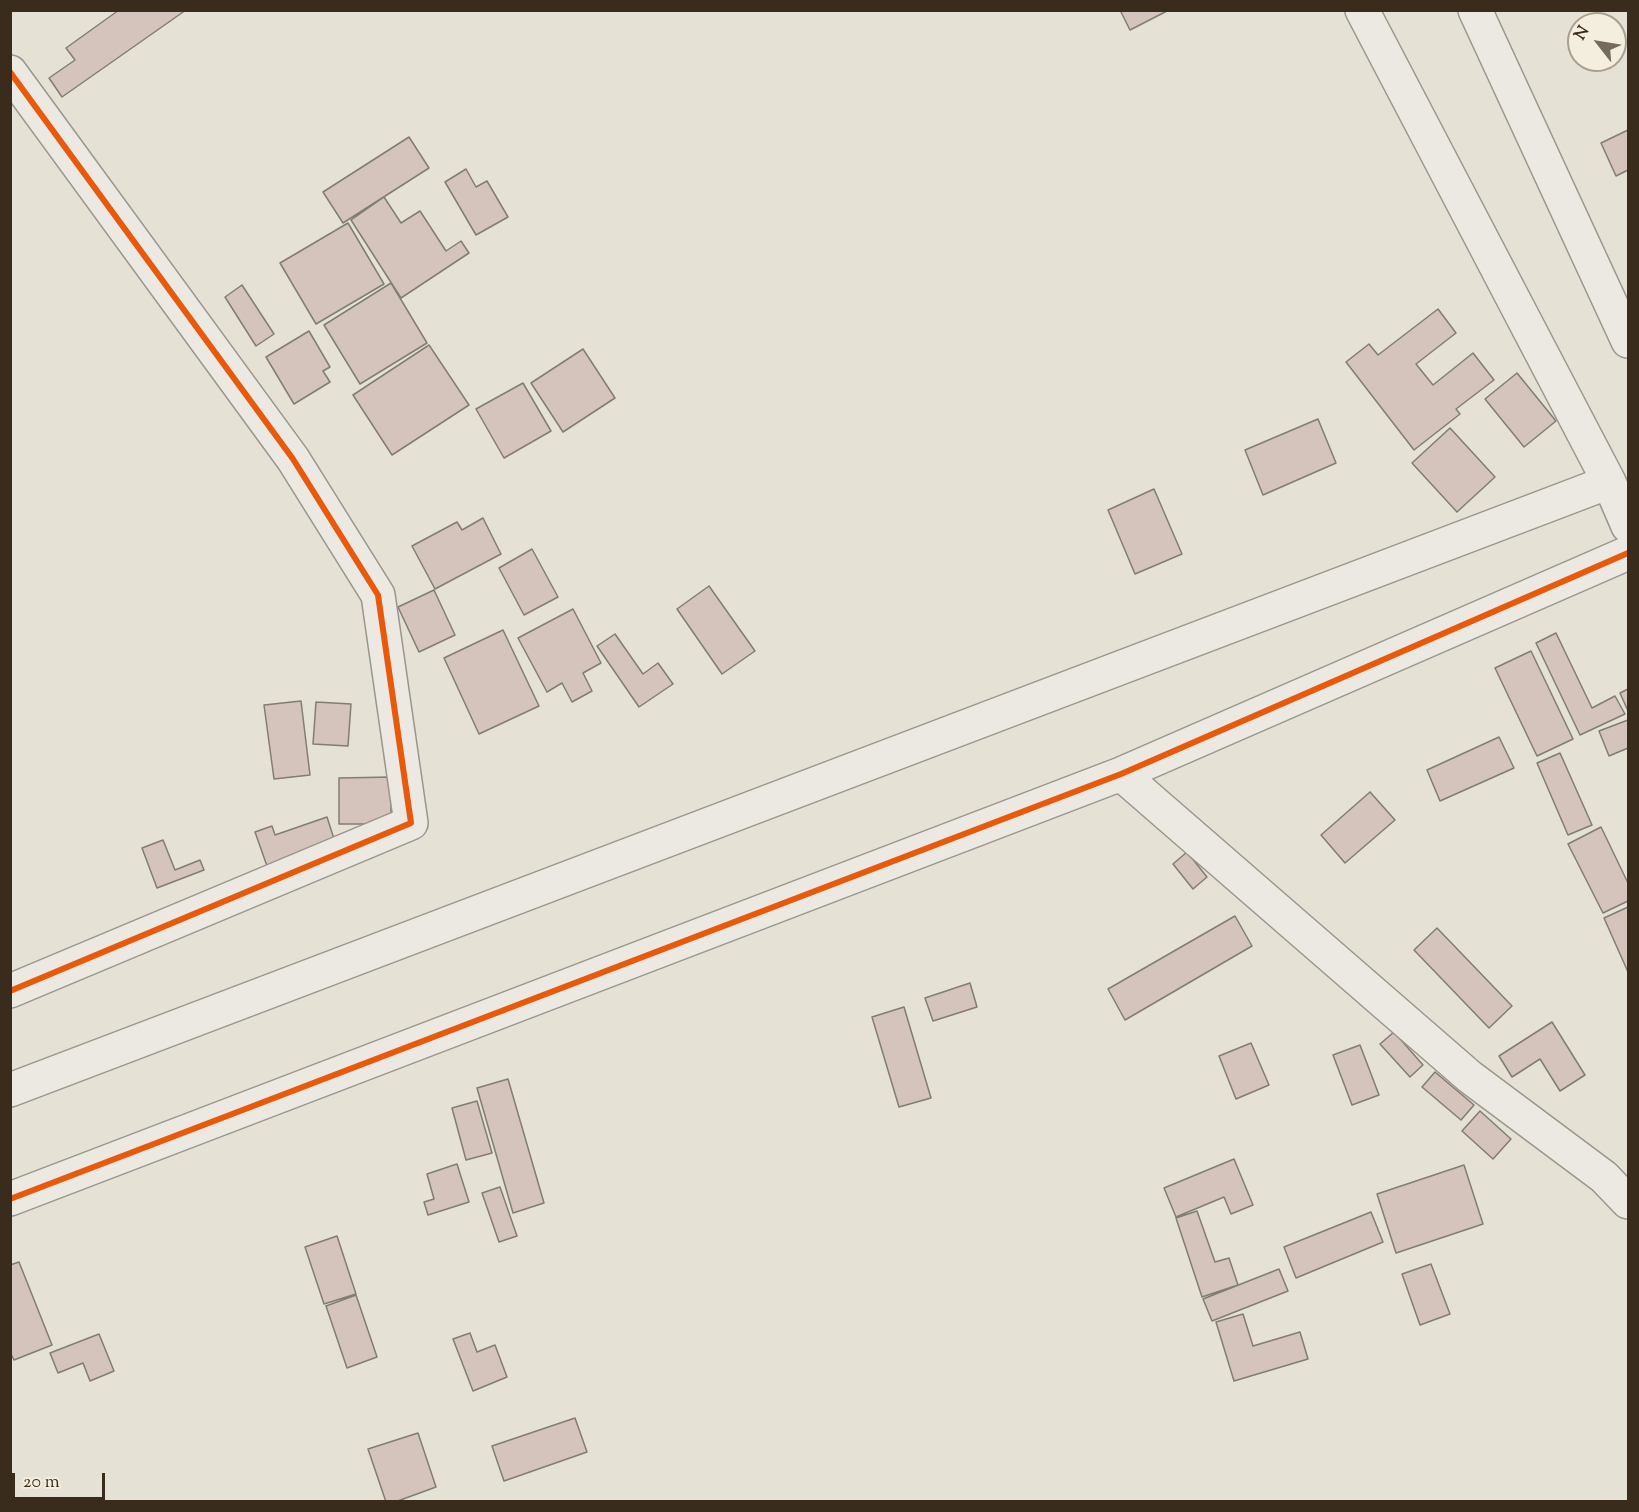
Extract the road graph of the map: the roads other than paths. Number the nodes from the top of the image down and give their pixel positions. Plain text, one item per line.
1 (1362, 10) edge
2 (1475, 10) edge
3 (10, 72) edge
4 (1629, 340) edge
5 (1609, 482) junction
6 (1629, 526) edge
7 (1629, 553) edge
8 (1121, 774) junction
9 (10, 991) edge
10 (10, 1090) edge
11 (10, 1199) edge
12 (1629, 1202) edge

1 - 5 street
2 - 4 street
3 - 9 street
5 - 6 street
5 - 10 street
7 - 8 street
8 - 11 street
8 - 12 street

